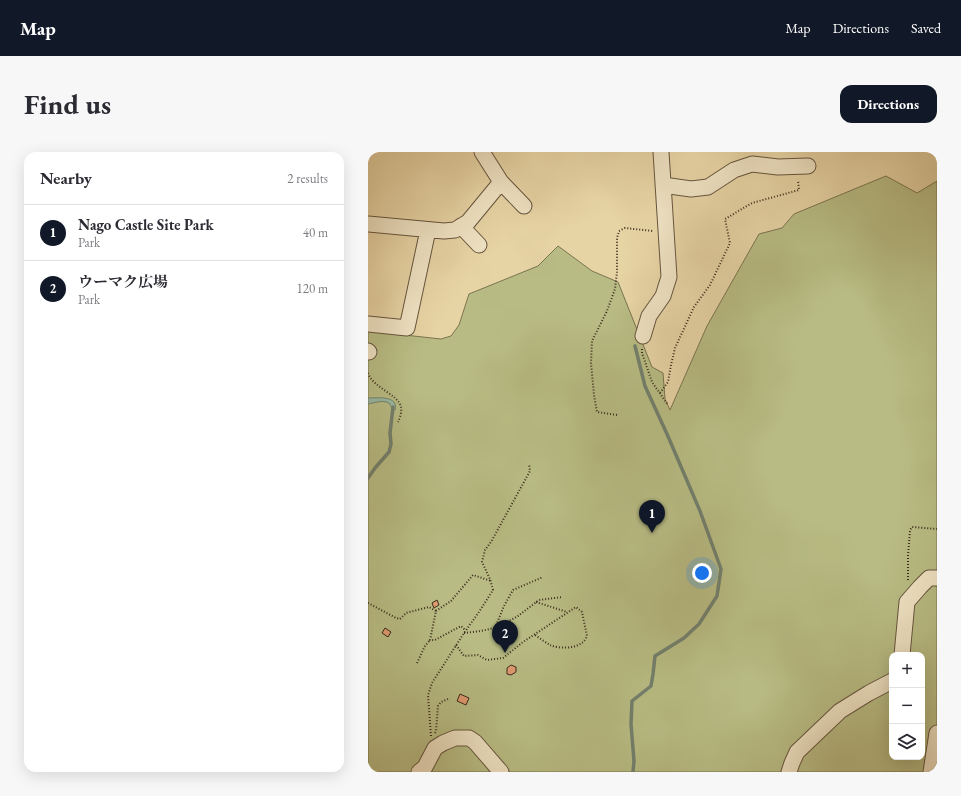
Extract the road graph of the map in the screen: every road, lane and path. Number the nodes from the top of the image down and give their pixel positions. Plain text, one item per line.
1 (482, 152) edge
2 (661, 152) edge
3 (803, 166) joint
4 (501, 182) junction
5 (664, 185) junction
6 (524, 206) dead end
7 (368, 224) edge
8 (461, 226) junction
9 (428, 230) junction
10 (666, 233) junction
11 (479, 245) dead end
12 (368, 324) edge
13 (643, 336) joint
14 (368, 374) edge
15 (660, 393) junction
16 (668, 405) dead end
17 (617, 415) dead end
18 (398, 422) dead end
19 (529, 464) dead end
20 (937, 529) edge
21 (543, 576) dead end
22 (937, 578) edge
23 (491, 581) junction
24 (563, 597) dead end
25 (908, 601) junction
26 (536, 602) junction
27 (368, 603) edge
28 (436, 611) junction
29 (568, 612) junction
30 (495, 628) junction
31 (466, 630) junction
32 (464, 633) junction
33 (534, 634) junction
34 (430, 640) junction
35 (456, 645) junction
36 (902, 652) edge
37 (417, 663) dead end
38 (889, 683) edge
39 (448, 699) dead end
40 (937, 733) edge
41 (419, 772) edge
42 (501, 772) edge
43 (789, 772) edge
44 (931, 772) edge

1 - 4 street
2 - 5 street
3 - 5 street
3 - 15 path
4 - 6 street
4 - 8 street
5 - 10 street
7 - 9 street
8 - 9 street
8 - 11 street
9 - 12 street
10 - 13 street
10 - 17 path
13 - 15 path
14 - 18 path
15 - 16 path
19 - 23 path
20 - 25 path
21 - 30 path
22 - 25 street
23 - 28 path
23 - 31 path
24 - 26 path
25 - 36 street
26 - 29 path
26 - 30 path
27 - 28 path
28 - 34 path
29 - 33 path
29 - 33 path
30 - 32 path
31 - 32 path
31 - 34 path
32 - 35 path
33 - 35 path
34 - 37 path
35 - 39 path
38 - 43 street
40 - 44 street
41 - 42 street

